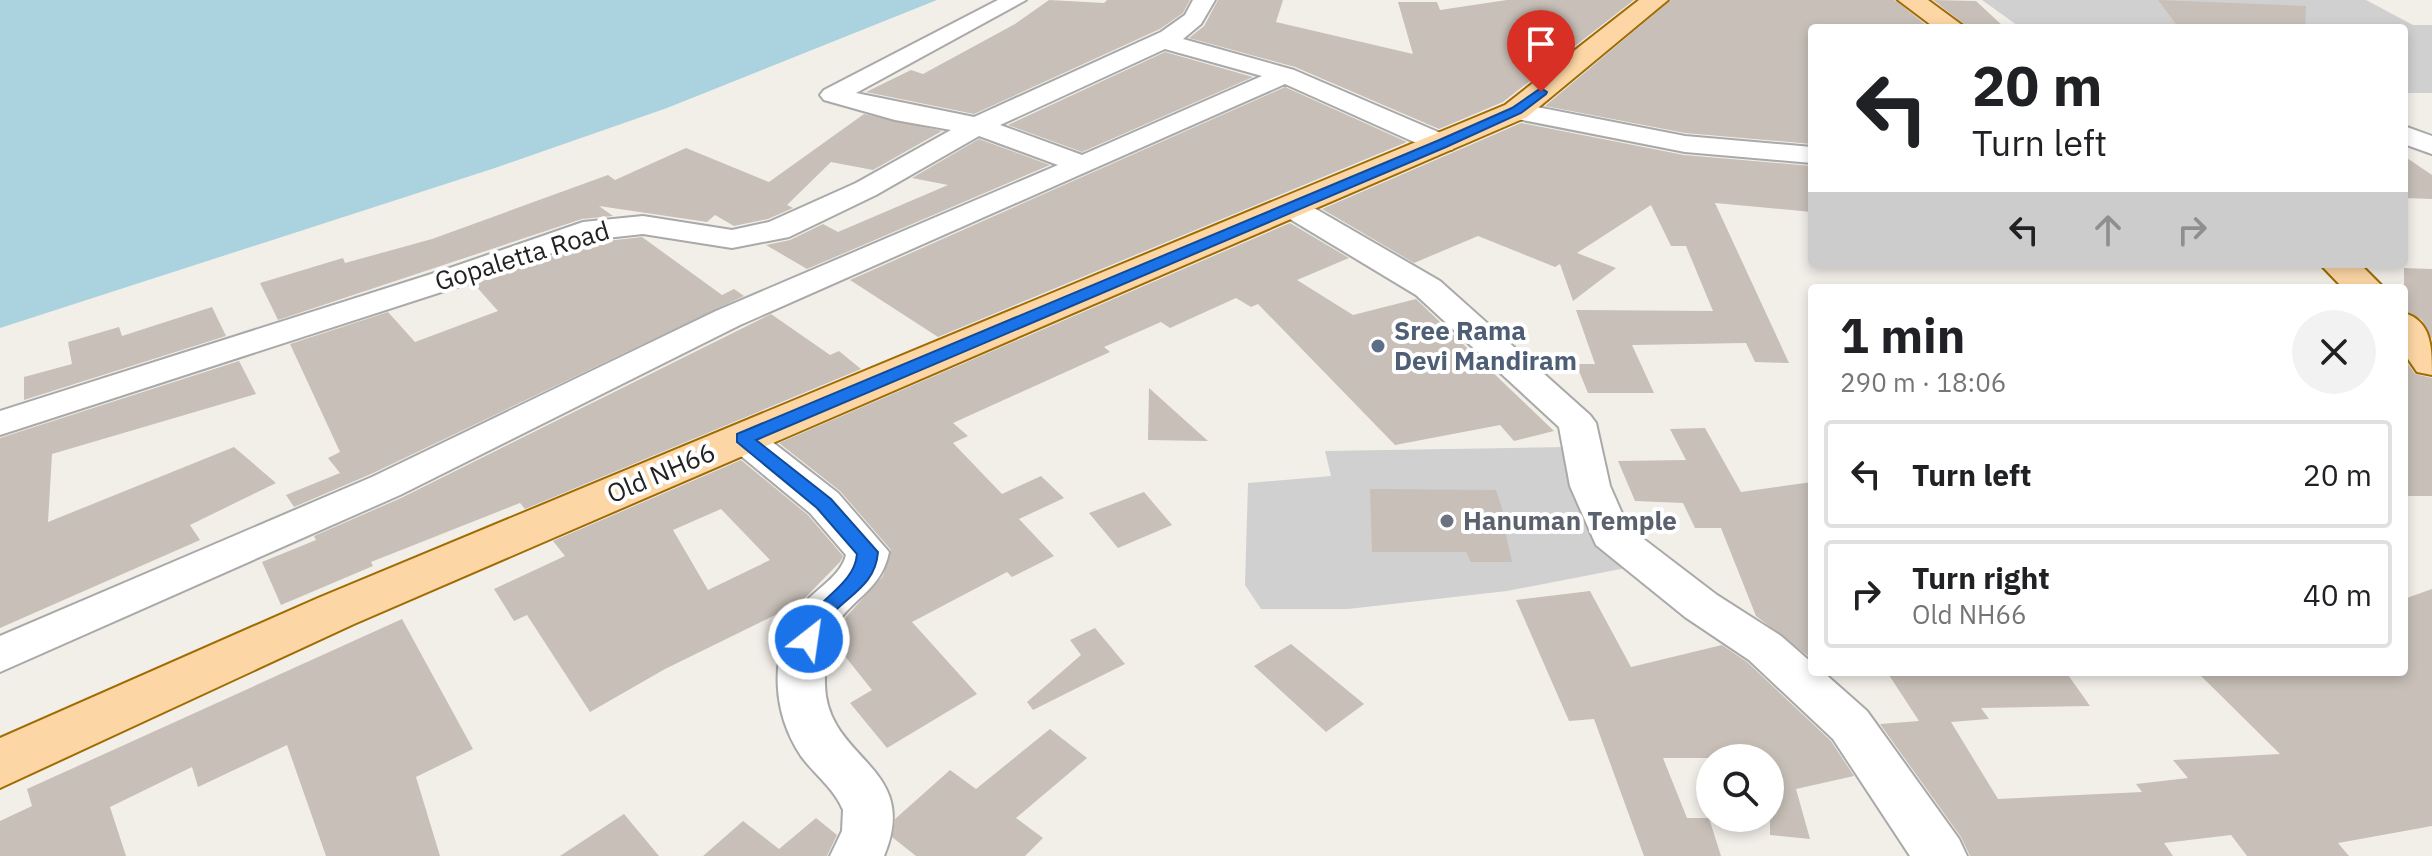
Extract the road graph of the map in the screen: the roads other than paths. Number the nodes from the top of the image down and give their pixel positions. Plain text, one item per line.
1 (1015, 0) edge
2 (1204, 0) edge
3 (1655, 0) edge
4 (1911, 0) edge
5 (1947, 24) edge
6 (1163, 41) junction
7 (1285, 75) junction
8 (1516, 111) junction
9 (977, 126) junction
10 (2408, 136) edge
11 (1442, 144) junction
12 (2432, 146) edge
13 (1808, 155) edge
14 (1083, 165) junction
15 (1291, 207) junction
16 (2342, 268) edge
17 (2360, 284) edge
18 (2408, 330) edge
19 (2432, 363) edge
20 (0, 423) edge
21 (743, 438) junction
22 (0, 655) edge
23 (0, 764) edge
24 (857, 856) edge
25 (1940, 856) edge

1 - 9 street
2 - 6 street, Gopaletta Road
3 - 8 main road, Old NH66
4 - 5 main road
6 - 7 street
6 - 9 street, Gopaletta Road
7 - 11 street
7 - 14 street
8 - 11 main road, Old NH66
8 - 13 street
9 - 14 street
9 - 20 street, Gopaletta Road
10 - 12 street
11 - 15 main road, Old NH66
14 - 22 street
15 - 21 main road, Old NH66
15 - 25 street
16 - 17 main road
18 - 19 main road
21 - 23 main road, Old NH66
21 - 24 street

